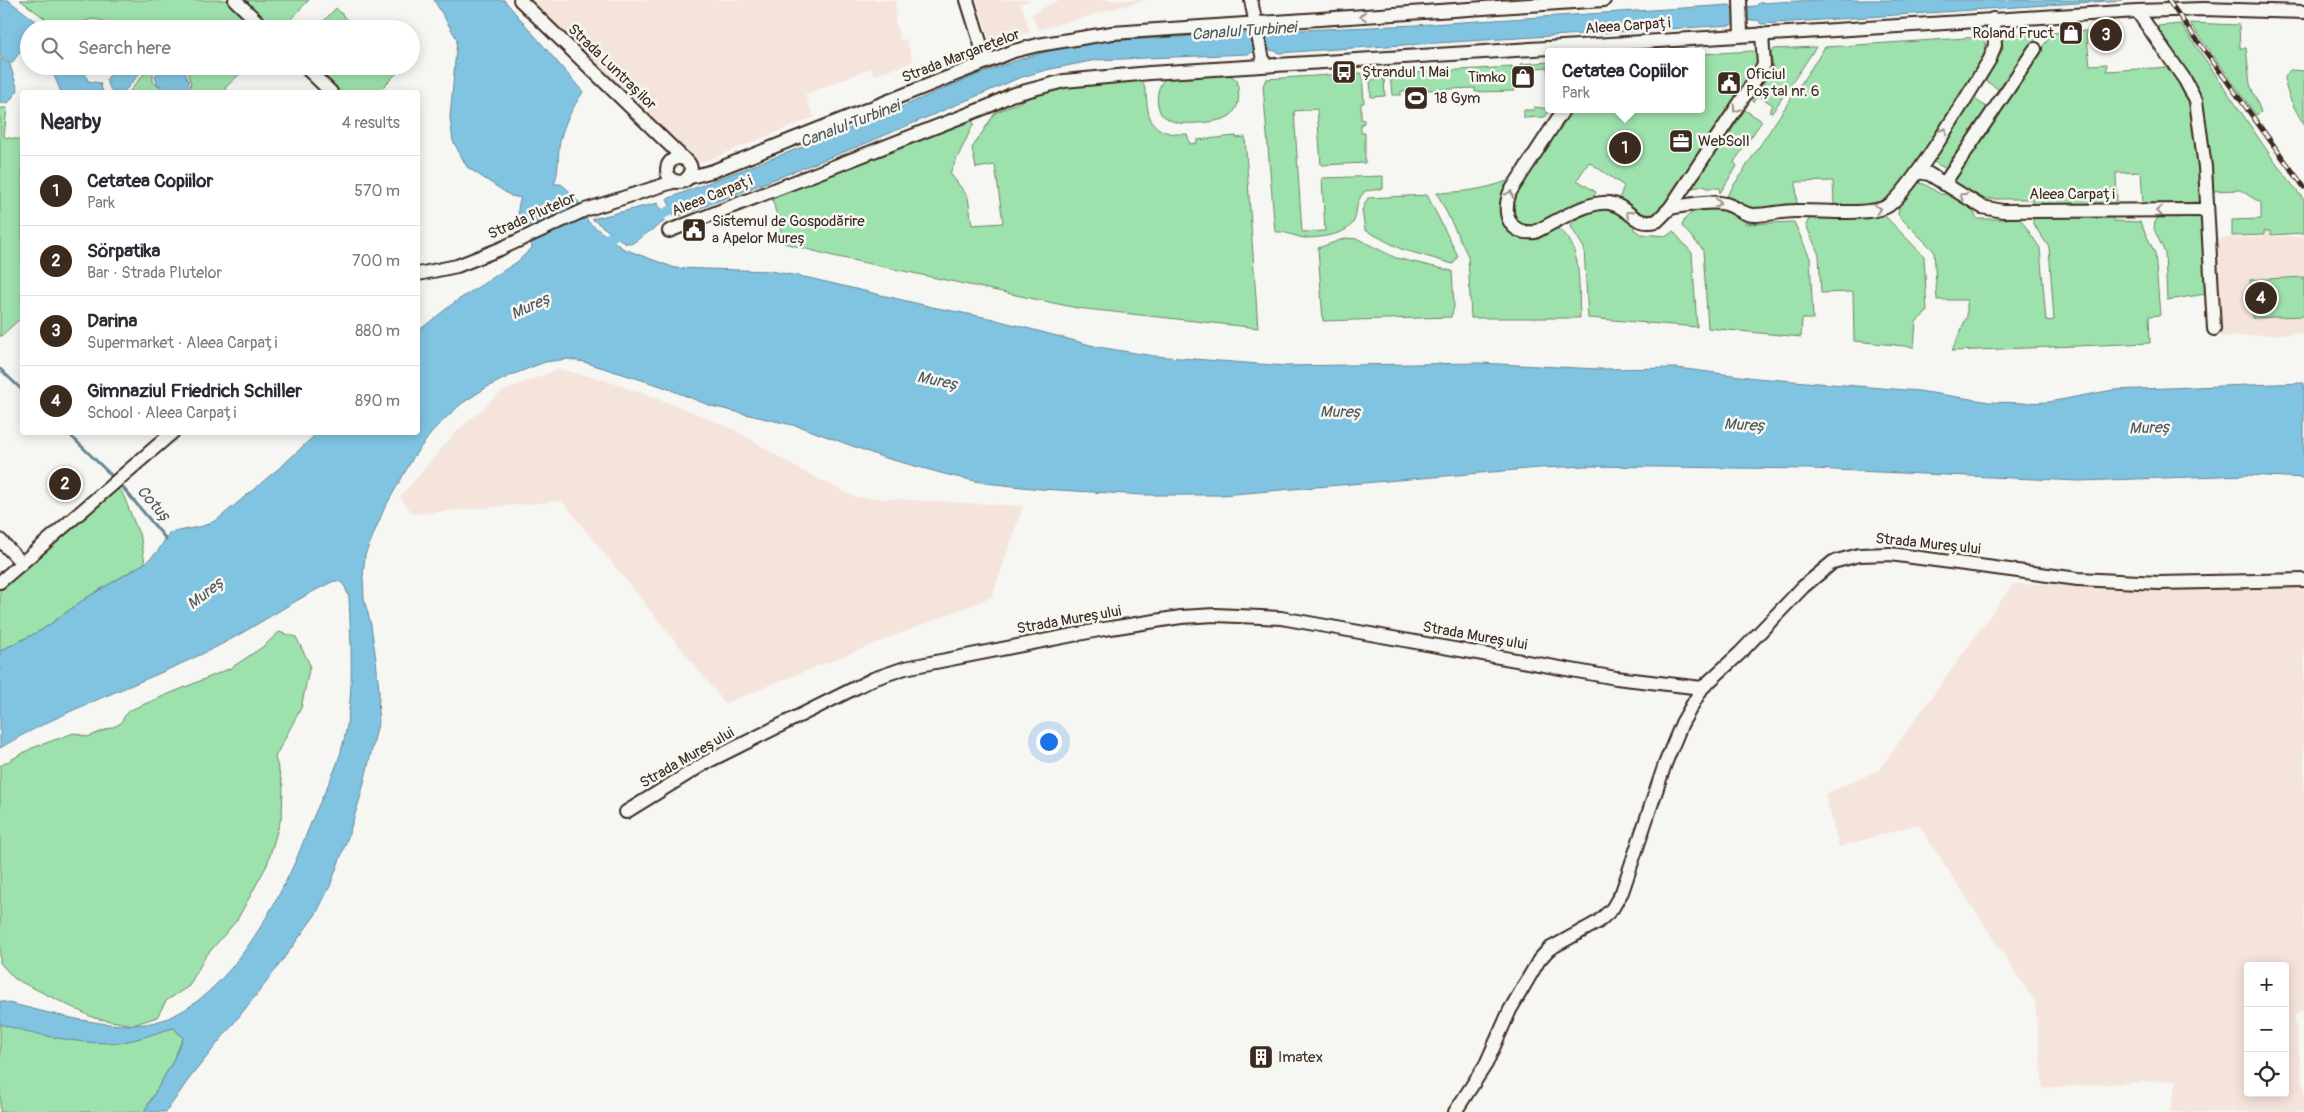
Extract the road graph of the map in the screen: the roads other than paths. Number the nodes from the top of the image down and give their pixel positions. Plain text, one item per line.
1 (235, 0) edge
2 (520, 0) edge
3 (967, 0) edge
4 (1251, 0) edge
5 (1604, 0) edge
6 (1581, 1) edge
7 (1740, 1) edge
8 (1505, 3) edge
9 (2137, 11) junction
10 (2304, 12) edge
11 (256, 20) edge
12 (1993, 20) junction
13 (1257, 29) junction
14 (1741, 32) junction
15 (1762, 34) junction
16 (1588, 48) edge
17 (1545, 50) edge
18 (2035, 50) dead end
19 (986, 61) junction
20 (1263, 61) junction
21 (313, 75) edge
22 (329, 90) edge
23 (1561, 113) edge
24 (682, 172) junction
25 (1918, 172) junction
26 (1944, 184) junction
27 (1670, 208) junction
28 (2207, 210) junction
29 (669, 231) dead end
30 (420, 274) edge
31 (2214, 329) dead end
32 (170, 435) edge
33 (0, 540) edge
34 (22, 563) junction
35 (2304, 580) edge
36 (0, 582) edge
37 (1702, 688) junction
38 (626, 812) dead end
39 (1455, 1112) edge

1 - 11 street
2 - 24 street, Strada Luntrașilor
3 - 19 street
4 - 13 street
5 - 6 street, Strada Margaretelor
6 - 8 street, Strada Margaretelor
7 - 14 street
8 -> 13 street, Strada Margaretelor
9 - 10 street, Aleea Carpați
9 - 12 street, Aleea Carpați
9 - 28 street
12 - 15 street, Aleea Carpați
25 -> 12 street
13 - 19 street, Strada Margaretelor
13 - 20 street
14 - 15 street, Aleea Carpați
14 - 16 street, Aleea Carpați
15 -> 27 street
17 - 20 street, Aleea Carpați
18 - 26 street
19 - 24 street, Strada Margaretelor
20 - 29 street, Aleea Carpați
21 - 22 street
27 -> 23 street
24 - 30 street, Strada Plutelor
25 - 26 street, Aleea Carpați
27 -> 25 street
28 -> 26 street, Aleea Carpați
28 - 31 street
32 - 34 street
33 - 34 street
34 - 36 street
35 - 37 street, Strada Mureșului
37 - 38 street, Strada Mureșului
37 - 39 street

